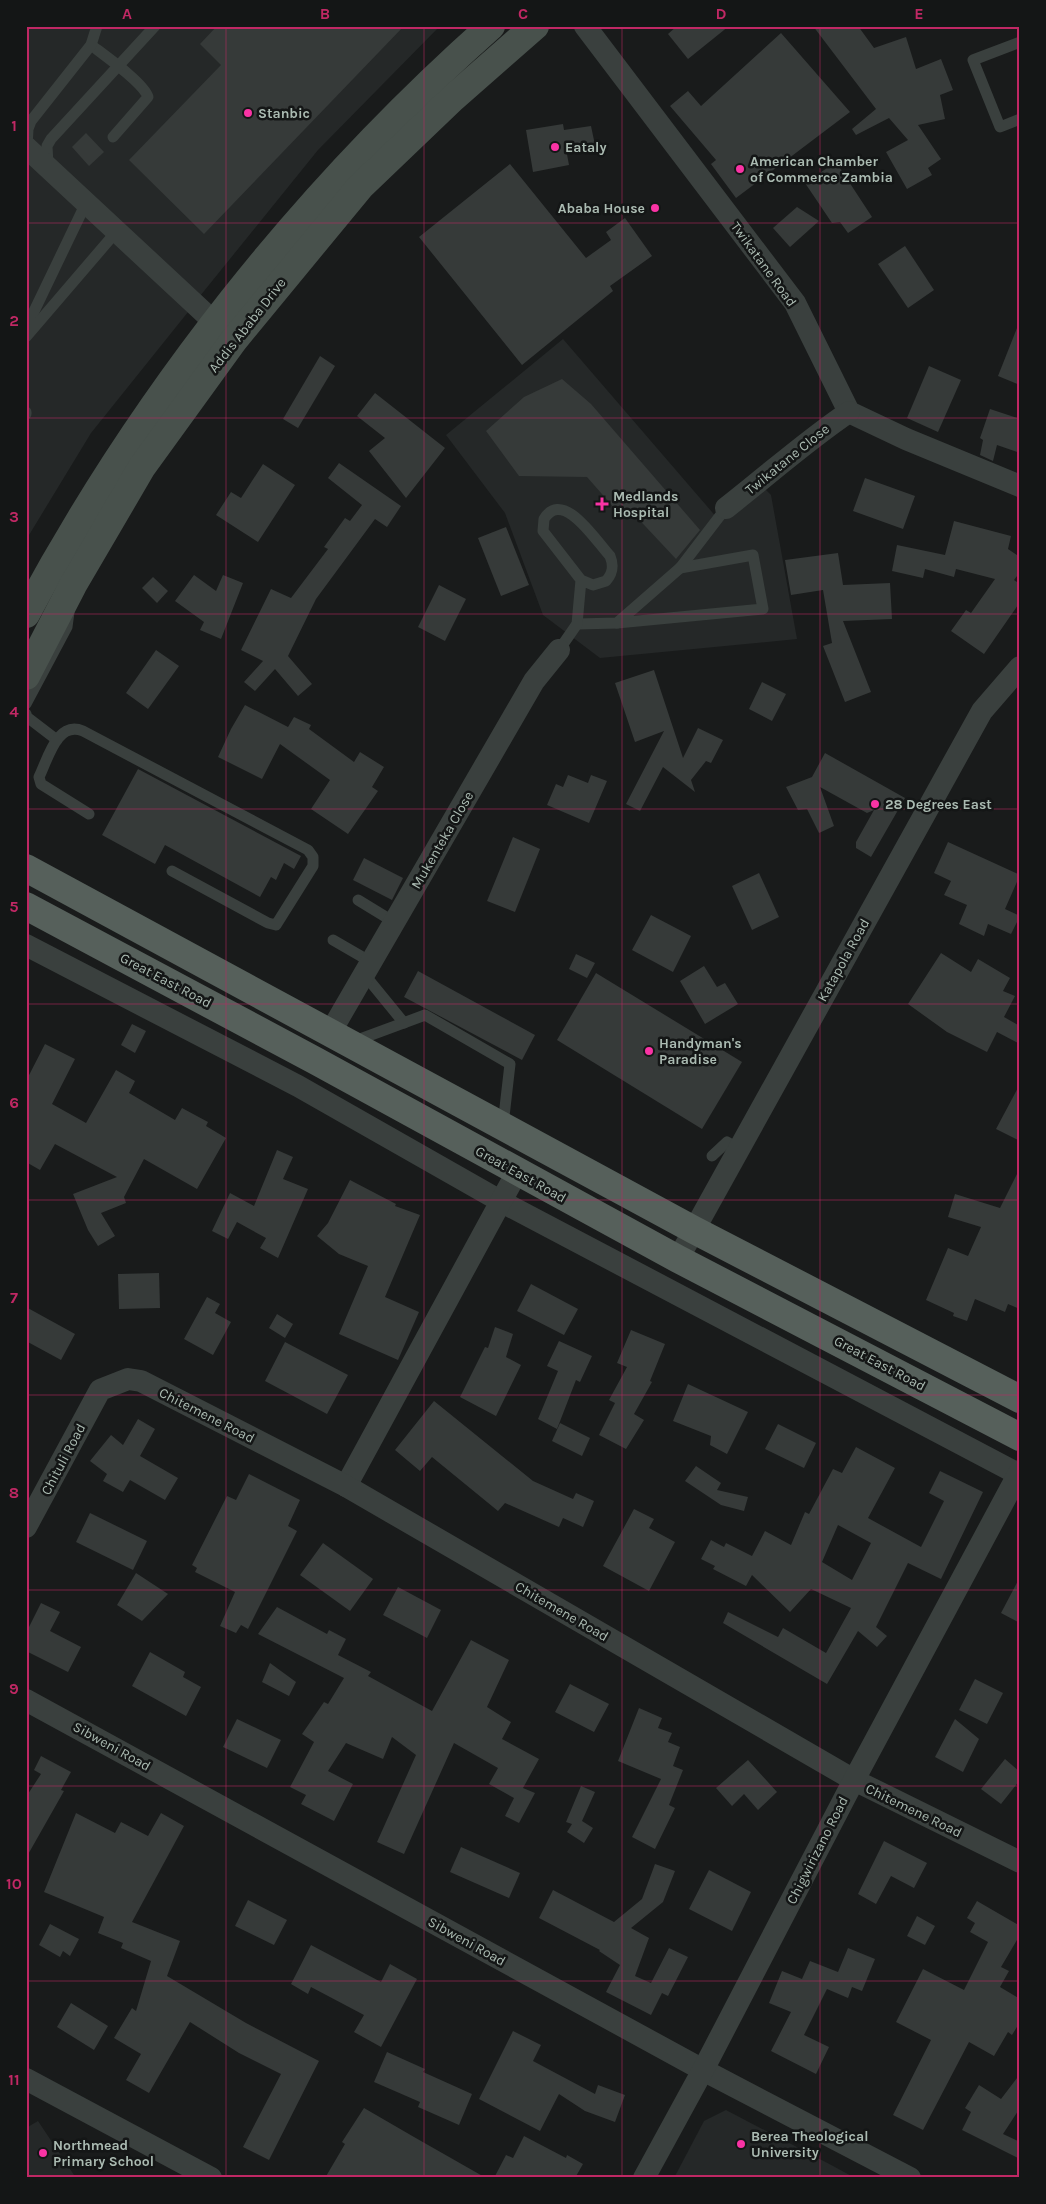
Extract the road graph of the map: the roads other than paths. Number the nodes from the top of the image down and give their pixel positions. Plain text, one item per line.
1 (97, 26) edge
2 (155, 26) edge
3 (491, 26) edge
4 (535, 26) edge
5 (585, 26) edge
6 (1020, 42) edge
7 (91, 45) junction
8 (118, 66) junction
9 (1020, 119) edge
10 (112, 137) dead end
11 (27, 148) edge
12 (48, 167) junction
13 (86, 203) junction
14 (116, 232) junction
15 (26, 328) edge
16 (224, 332) junction
17 (26, 337) edge
18 (849, 412) junction
19 (1020, 486) edge
20 (726, 508) joint
21 (680, 568) junction
22 (581, 580) junction
23 (73, 585) junction
24 (26, 614) edge
25 (617, 623) junction
26 (577, 624) junction
27 (559, 650) joint
28 (1020, 668) edge
29 (26, 676) edge
30 (26, 704) edge
31 (26, 714) edge
32 (57, 740) junction
33 (89, 814) dead end
34 (26, 868) edge
35 (172, 871) dead end
36 (358, 900) dead end
37 (26, 906) edge
38 (394, 922) junction
39 (333, 940) dead end
40 (26, 944) edge
41 (367, 968) junction
42 (404, 1023) junction
43 (340, 1038) junction
44 (503, 1126) junction
45 (739, 1149) junction
46 (712, 1156) dead end
47 (517, 1172) junction
48 (502, 1202) junction
49 (694, 1230) junction
50 (678, 1259) junction
51 (100, 1390) joint
52 (1020, 1399) edge
53 (1020, 1437) edge
54 (1019, 1473) edge
55 (346, 1486) junction
56 (26, 1527) edge
57 (26, 1700) edge
58 (854, 1780) junction
59 (1020, 1862) edge
60 (703, 2070) junction
61 (26, 2078) edge
62 (211, 2178) edge
63 (644, 2178) edge
64 (910, 2178) edge

1 - 7 lane
2 - 8 lane
3 - 16 main road, Addis Ababa Drive
4 - 16 main road, Addis Ababa Drive
5 - 18 street, Twikatane Road
6 - 9 lane
7 - 8 lane
7 - 11 lane
8 - 10 lane
8 - 12 lane
11 - 12 street
12 - 13 street
13 - 14 street
13 - 15 lane
14 - 16 street
14 - 17 lane
16 - 23 main road, Addis Ababa Drive
16 - 24 main road, Addis Ababa Drive
18 - 19 street
18 - 20 street, Twikatane Close
20 - 21 lane
21 - 25 lane
21 - 25 lane
22 - 22 lane
22 - 26 lane
23 - 29 main road, Addis Ababa Drive
23 - 30 lane
25 - 26 lane
26 - 27 lane
27 - 38 street, Mukenteka Close
28 - 45 street, Katapola Road
31 - 32 lane
32 - 33 lane
32 - 35 lane
34 - 43 main road
36 - 38 lane
37 - 47 main road, Great East Road
38 - 41 street, Mukenteka Close
39 - 41 lane
40 - 48 street
41 - 42 lane
41 - 43 street, Mukenteka Close
42 - 43 lane
42 - 44 lane
43 - 44 main road
44 - 49 main road
45 - 46 lane
45 - 49 street, Katapola Road
47 - 48 street
47 - 50 main road, Great East Road
48 - 54 street
48 - 55 street
49 - 50 street, Katapola Road
49 - 52 main road
50 - 53 main road, Great East Road
51 - 55 street, Chitemene Road
51 - 56 street, Chituli Road
54 - 58 street, Chigwirizano Road
55 - 58 street, Chitemene Road
57 - 60 street, Sibweni Road
58 - 59 street, Chitemene Road
58 - 60 street, Chigwirizano Road
60 - 63 street, Chigwirizano Road
60 - 64 street, Sibweni Road
61 - 62 street

